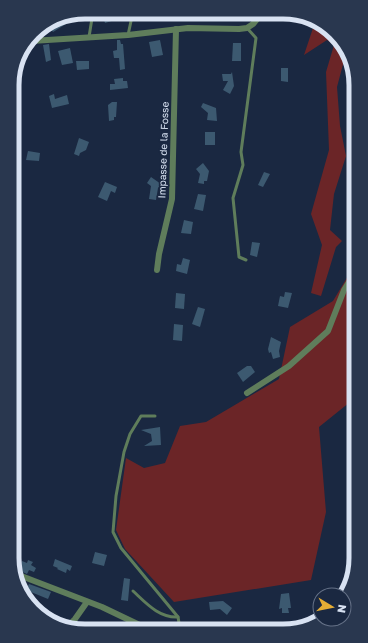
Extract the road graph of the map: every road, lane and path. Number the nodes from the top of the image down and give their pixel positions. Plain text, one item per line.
1 (92, 19) edge
2 (131, 19) edge
3 (258, 19) edge
4 (247, 28) junction
5 (176, 29) junction
6 (128, 35) junction
7 (89, 37) junction
8 (37, 41) edge
9 (246, 260) dead end
10 (157, 270) dead end
11 (349, 282) edge
12 (247, 393) dead end
13 (155, 416) dead end
14 (22, 577) edge
15 (133, 591) dead end
16 (87, 602) junction
17 (178, 618) junction
18 (72, 622) edge
19 (137, 624) edge
20 (179, 624) edge

1 - 7 lane
2 - 6 lane
3 - 4 street
4 - 5 street
4 - 9 lane
5 - 6 street
5 - 10 street, Impasse de la Fosse
6 - 7 street
7 - 8 street
11 - 12 street
13 - 17 lane
14 - 16 street
15 - 17 lane
16 - 18 street
16 - 19 street
17 - 20 lane

